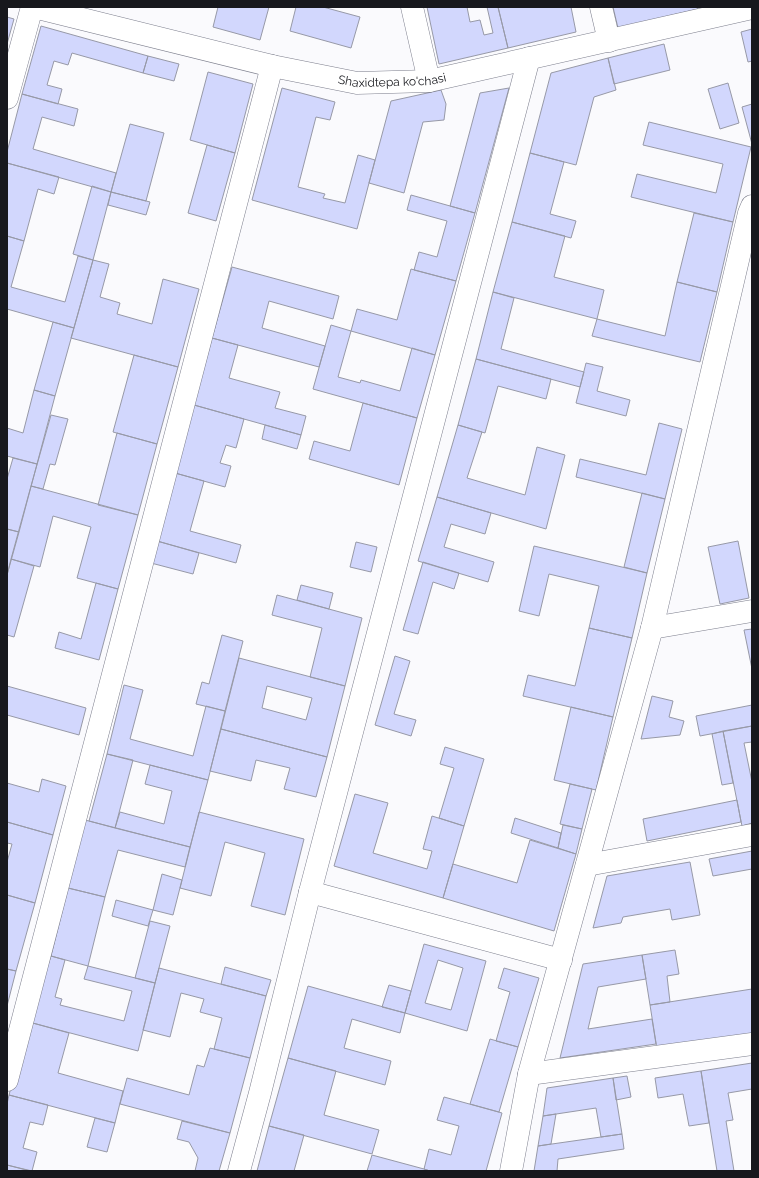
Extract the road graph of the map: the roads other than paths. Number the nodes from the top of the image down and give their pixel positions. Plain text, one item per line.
1 (412, 7) edge
2 (600, 7) edge
3 (39, 8) edge
4 (752, 8) edge
5 (609, 41) junction
6 (529, 58) junction
7 (272, 66) junction
8 (429, 81) junction
9 (7, 98) edge
10 (752, 206) edge
11 (752, 611) edge
12 (652, 628) junction
13 (752, 835) edge
14 (587, 865) junction
15 (310, 892) junction
16 (561, 960) junction
17 (752, 1044) edge
18 (9, 1067) edge
19 (529, 1074) junction
20 (239, 1171) edge
21 (511, 1171) edge

1 - 8 street
2 - 5 street
3 - 7 street, Shaxidtepa ko'chasi
3 - 9 street
4 - 5 street, Shaxidtepa ko'chasi
5 - 6 street, Shaxidtepa ko'chasi
6 - 8 street, Shaxidtepa ko'chasi
6 - 15 street
7 - 8 street, Shaxidtepa ko'chasi
7 - 18 street
10 - 12 street
11 - 12 street
12 - 14 street
13 - 14 street
14 - 16 street
15 - 16 street
15 - 20 street
16 - 19 street
17 - 19 street
19 - 21 street

